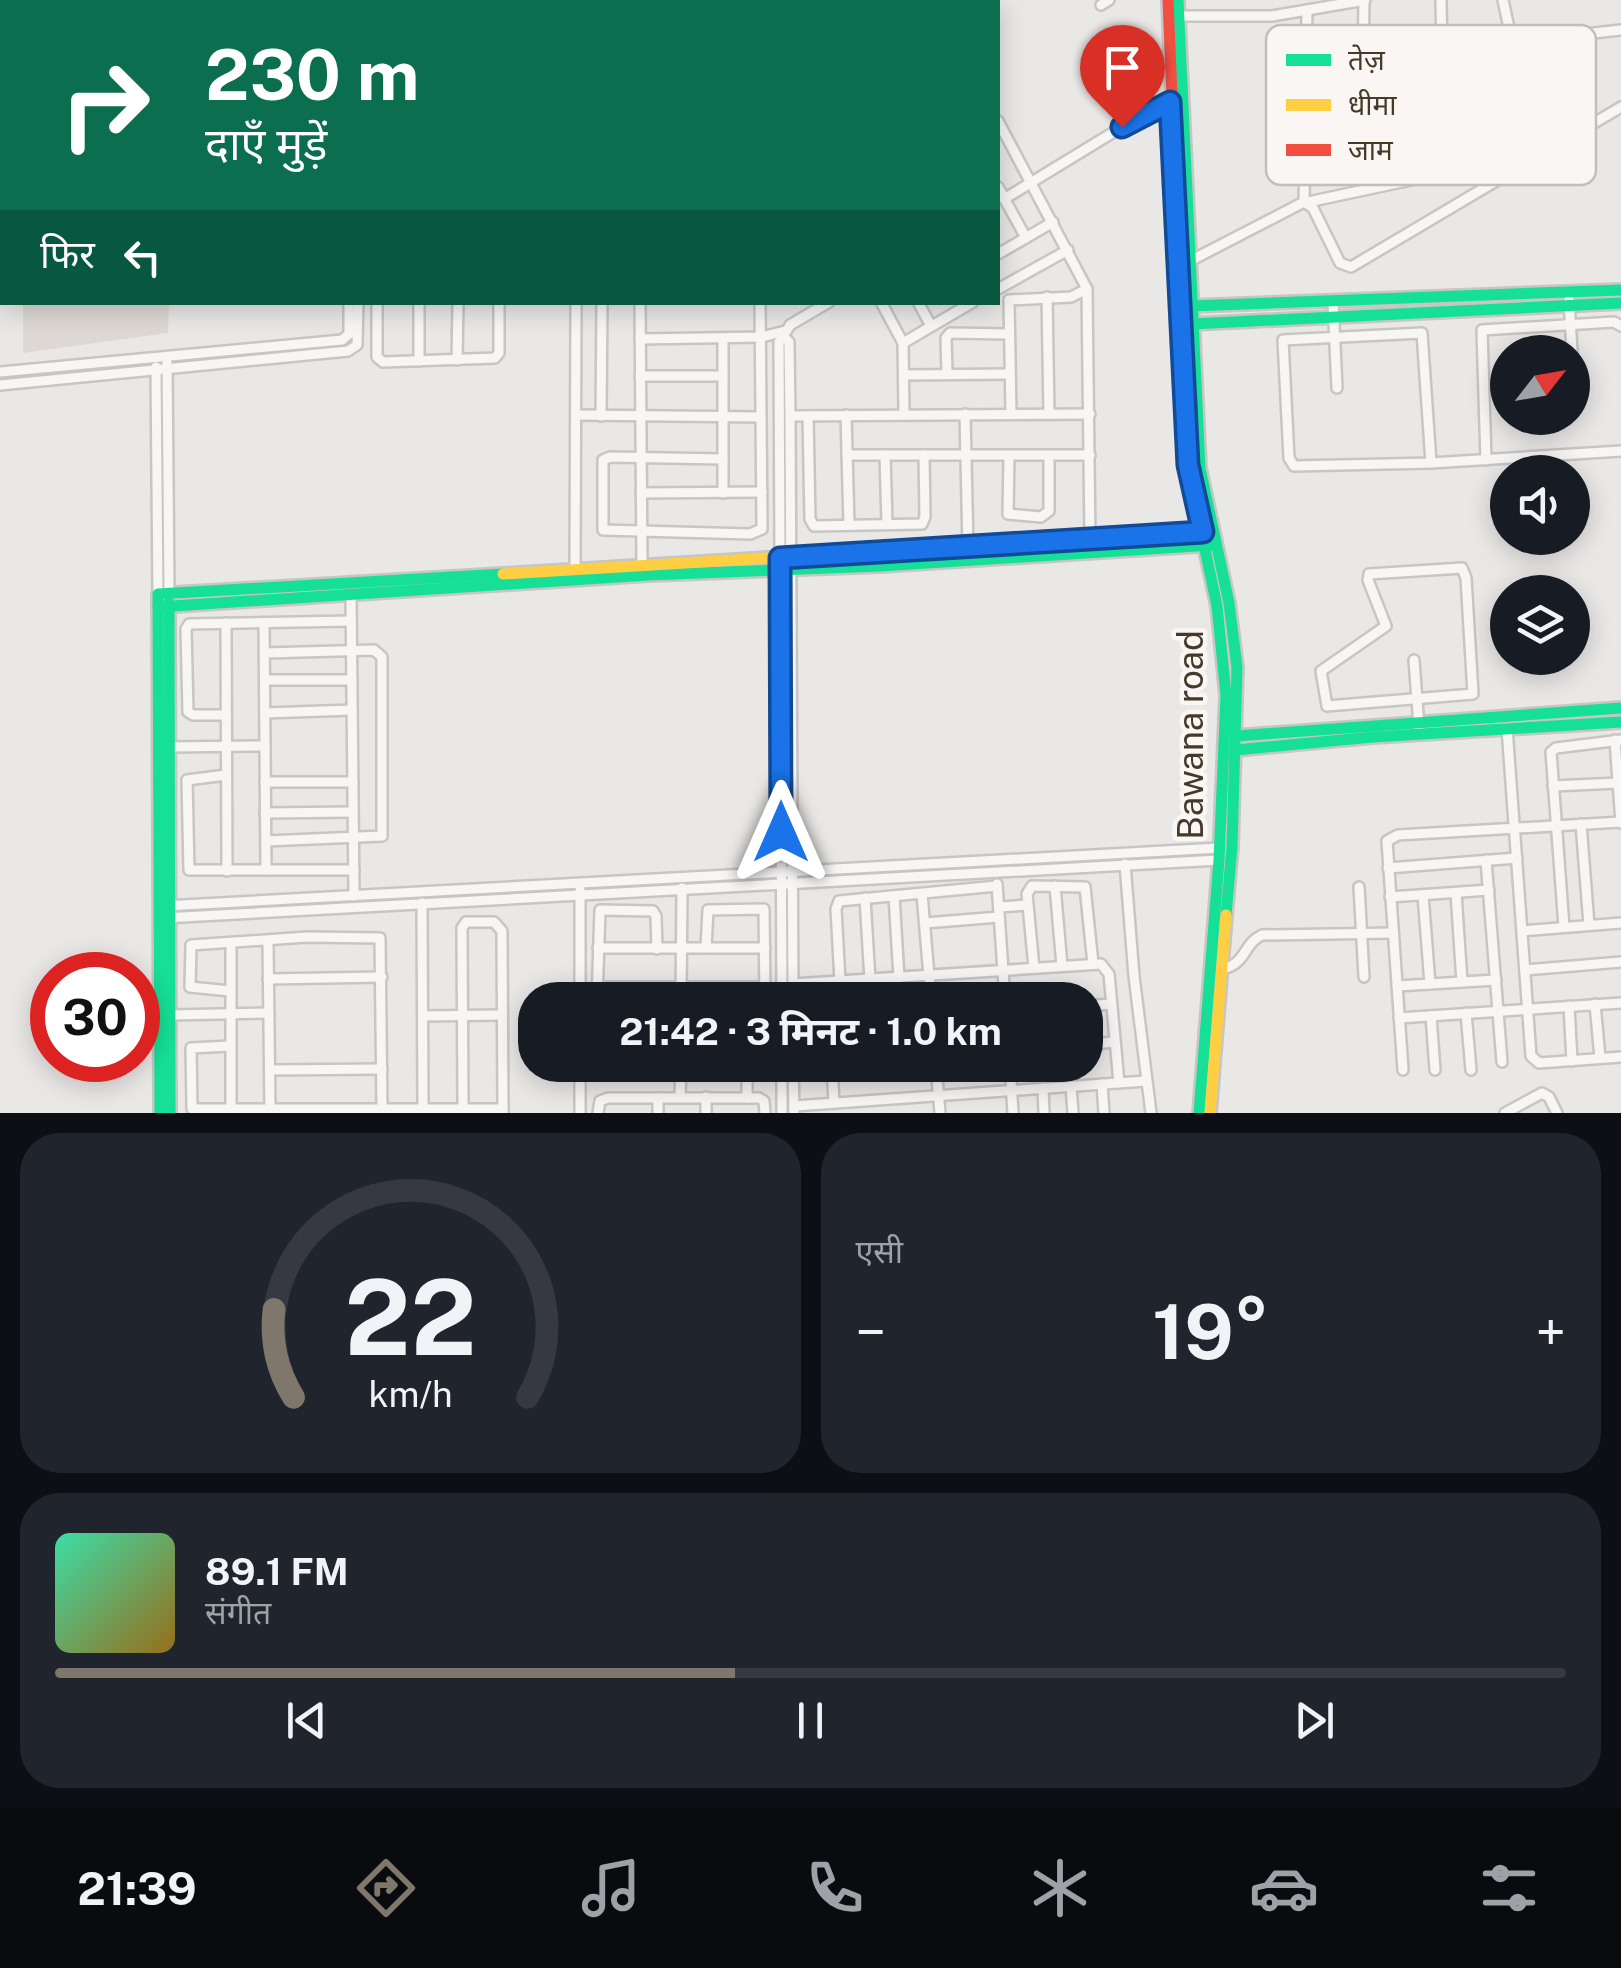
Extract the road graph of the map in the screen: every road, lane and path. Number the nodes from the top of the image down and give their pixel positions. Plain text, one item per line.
1 (1168, 0) edge
2 (1178, 0) edge
3 (1288, 0) edge
4 (1365, 0) edge
5 (1440, 0) edge
6 (1503, 0) edge
7 (1333, 3) edge
8 (1307, 10) junction
9 (1288, 14) junction
10 (1173, 16) junction
11 (1307, 25) edge
12 (1364, 25) edge
13 (1441, 25) edge
14 (1508, 25) edge
15 (1621, 30) edge
16 (1596, 33) edge
17 (1170, 102) junction
18 (1621, 108) edge
19 (1596, 122) edge
20 (1000, 126) edge
21 (1032, 184) junction
22 (1306, 185) edge
23 (1387, 185) edge
24 (1488, 185) edge
25 (1000, 191) edge
26 (1004, 199) junction
27 (1306, 202) junction
28 (1054, 222) junction
29 (1026, 238) junction
30 (1068, 250) junction
31 (1000, 253) edge
32 (1185, 263) junction
33 (1000, 288) edge
34 (1087, 288) junction
35 (1621, 290) edge
36 (1047, 297) junction
37 (1569, 299) junction
38 (1621, 303) edge
39 (349, 305) edge
40 (358, 305) edge
41 (378, 305) edge
42 (419, 305) edge
43 (458, 305) edge
44 (499, 305) edge
45 (576, 305) edge
46 (602, 305) edge
47 (640, 305) edge
48 (760, 305) edge
49 (825, 305) edge
50 (882, 305) edge
51 (920, 305) edge
52 (968, 305) edge
53 (1192, 306) junction
54 (1333, 309) junction
55 (1192, 324) junction
56 (1570, 324) junction
57 (932, 326) junction
58 (1621, 326) edge
59 (784, 334) junction
60 (1009, 334) junction
61 (1571, 335) edge
62 (1335, 337) junction
63 (762, 338) junction
64 (640, 339) junction
65 (723, 339) junction
66 (902, 344) junction
67 (161, 356) junction
68 (458, 360) junction
69 (419, 361) junction
70 (161, 368) junction
71 (0, 372) edge
72 (947, 374) junction
73 (1010, 374) junction
74 (904, 375) junction
75 (640, 376) junction
76 (723, 376) junction
77 (0, 385) edge
78 (1337, 388) dead end
79 (904, 414) junction
80 (965, 414) junction
81 (1011, 414) junction
82 (1049, 414) junction
83 (1090, 414) junction
84 (576, 415) junction
85 (846, 415) junction
86 (602, 416) junction
87 (640, 416) junction
88 (790, 416) junction
89 (808, 416) junction
90 (723, 417) junction
91 (761, 418) junction
92 (1621, 451) edge
93 (847, 455) junction
94 (885, 455) junction
95 (924, 455) junction
96 (967, 455) junction
97 (1090, 455) junction
98 (1008, 456) junction
99 (1049, 456) junction
100 (640, 458) junction
101 (723, 459) junction
102 (1486, 460) junction
103 (1431, 463) junction
104 (762, 492) junction
105 (640, 493) junction
106 (723, 493) junction
107 (849, 524) junction
108 (886, 524) junction
109 (640, 532) junction
110 (1210, 539) junction
111 (1090, 540) junction
112 (968, 548) junction
113 (786, 564) junction
114 (642, 566) junction
115 (575, 574) junction
116 (351, 594) junction
117 (163, 600) junction
118 (351, 621) junction
119 (226, 623) junction
120 (264, 623) junction
121 (351, 650) junction
122 (264, 653) junction
123 (1414, 660) dead end
124 (264, 680) junction
125 (352, 680) junction
126 (1416, 699) junction
127 (1621, 708) edge
128 (352, 710) junction
129 (265, 713) junction
130 (226, 715) junction
131 (1621, 722) edge
132 (1419, 727) junction
133 (1507, 728) junction
134 (1236, 736) junction
135 (1618, 740) edge
136 (226, 745) junction
137 (265, 746) junction
138 (169, 747) junction
139 (1236, 750) junction
140 (226, 776) junction
141 (265, 782) junction
142 (353, 782) junction
143 (1618, 783) junction
144 (1553, 786) junction
145 (353, 812) junction
146 (266, 813) junction
147 (1621, 822) edge
148 (1582, 824) junction
149 (1555, 826) junction
150 (1514, 828) junction
151 (354, 838) junction
152 (266, 841) junction
153 (1219, 854) junction
154 (1517, 858) junction
155 (1486, 860) junction
156 (1125, 864) junction
157 (1388, 868) junction
158 (266, 870) junction
159 (354, 870) junction
160 (227, 871) junction
161 (996, 871) junction
162 (782, 876) junction
163 (793, 876) junction
164 (997, 886) junction
165 (1055, 886) junction
166 (1359, 887) dead end
167 (580, 888) junction
168 (682, 888) junction
169 (1489, 890) junction
170 (1456, 892) junction
171 (922, 894) junction
172 (1422, 895) junction
173 (354, 896) junction
174 (894, 896) junction
175 (1390, 897) junction
176 (866, 898) junction
177 (422, 903) junction
178 (1028, 905) junction
179 (165, 912) junction
180 (999, 912) junction
181 (1621, 923) edge
182 (925, 924) junction
183 (1589, 925) junction
184 (1564, 926) junction
185 (1522, 931) junction
186 (1362, 933) junction
187 (1394, 933) junction
188 (268, 942) junction
189 (230, 944) junction
190 (598, 948) junction
191 (656, 948) junction
192 (706, 948) junction
193 (765, 948) junction
194 (682, 949) junction
195 (1621, 962) edge
196 (1094, 964) junction
197 (1062, 966) junction
198 (1034, 968) junction
199 (1223, 968) junction
200 (1003, 970) junction
201 (1525, 970) junction
202 (929, 976) junction
203 (382, 977) junction
204 (1364, 977) dead end
205 (899, 978) junction
206 (268, 979) junction
207 (870, 980) junction
208 (1496, 980) junction
209 (580, 982) edge
210 (597, 982) edge
211 (681, 982) edge
212 (765, 982) edge
213 (782, 982) edge
214 (793, 982) edge
215 (840, 982) joint
216 (930, 982) edge
217 (1004, 982) edge
218 (1462, 982) junction
219 (1430, 984) junction
220 (1397, 986) junction
221 (230, 991) junction
222 (1621, 1003) edge
223 (1112, 1004) junction
224 (1594, 1004) junction
225 (1103, 1005) edge
226 (1569, 1006) junction
227 (1528, 1009) junction
228 (1498, 1011) junction
229 (269, 1013) junction
230 (1466, 1013) junction
231 (230, 1014) junction
232 (170, 1015) junction
233 (501, 1015) junction
234 (423, 1016) junction
235 (463, 1016) junction
236 (1430, 1016) junction
237 (1399, 1018) junction
238 (1114, 1042) junction
239 (1103, 1043) edge
240 (230, 1046) junction
241 (1621, 1056) edge
242 (1600, 1058) junction
243 (1572, 1060) junction
244 (1502, 1062) dead end
245 (270, 1070) junction
246 (382, 1070) junction
247 (1403, 1070) dead end
248 (1435, 1070) dead end
249 (1471, 1070) dead end
250 (1146, 1081) junction
251 (580, 1082) edge
252 (680, 1082) edge
253 (746, 1082) edge
254 (782, 1082) edge
255 (794, 1082) edge
256 (833, 1082) edge
257 (937, 1082) edge
258 (1011, 1082) edge
259 (1118, 1083) junction
260 (1102, 1084) junction
261 (1071, 1086) junction
262 (1043, 1088) junction
263 (1012, 1090) junction
264 (938, 1096) junction
265 (680, 1097) junction
266 (628, 1098) junction
267 (658, 1098) junction
268 (706, 1098) junction
269 (742, 1098) junction
270 (909, 1098) junction
271 (881, 1100) junction
272 (834, 1103) junction
273 (851, 1108) edge
274 (821, 1109) edge
275 (270, 1110) junction
276 (382, 1110) junction
277 (469, 1110) edge
278 (794, 1110) edge
279 (231, 1111) edge
280 (402, 1111) edge
281 (430, 1111) edge
282 (502, 1111) edge
283 (305, 1112) edge
284 (1511, 1112) edge
285 (160, 1113) edge
286 (170, 1113) edge
287 (580, 1113) edge
288 (598, 1113) edge
289 (628, 1113) edge
290 (658, 1113) edge
291 (706, 1113) edge
292 (736, 1113) edge
293 (766, 1113) edge
294 (782, 1113) edge
295 (882, 1113) edge
296 (910, 1113) edge
297 (940, 1113) edge
298 (1013, 1113) edge
299 (1044, 1113) edge
300 (1073, 1113) edge
301 (1104, 1113) edge
302 (1151, 1113) edge
303 (1199, 1113) edge
304 (1210, 1113) edge
305 (1558, 1113) edge

1 - 10 street, Bawana road
2 - 10 street, Bawana road
3 - 9 street
4 - 7 street
4 - 12 street
5 - 13 street
6 - 14 street
7 - 8 street
8 - 9 street
8 - 11 street
9 - 10 street
10 - 17 street, Bawana road
10 - 32 street, Bawana road
15 - 16 street
17 - 21 street
17 - 32 street, Bawana road
18 - 19 street
20 - 21 street
21 - 26 street
21 - 28 street
22 - 27 street
23 - 27 street
24 - 27 street
25 - 26 street
26 - 29 street
27 - 32 street
28 - 29 street
28 - 30 street
29 - 31 street
30 - 33 street
30 - 34 street
32 - 53 street, Bawana road
32 - 110 street, Bawana road
34 - 36 street
34 - 83 street
35 - 37 street
36 - 60 street
36 - 82 street
37 - 38 street
37 - 54 street
37 - 56 street
39 - 67 street
40 - 70 street
41 - 69 street
42 - 69 street
43 - 68 street
44 - 68 street
45 - 84 street
46 - 86 street
47 - 64 street
48 - 63 street
49 - 59 street
50 - 66 street
51 - 57 street
52 - 57 street
53 - 54 street
53 - 55 street, Bawana road
54 - 55 street
54 - 62 street
55 - 110 street, Bawana road
56 - 58 street
56 - 61 street
56 - 102 street
57 - 66 street
59 - 63 street
59 - 88 street
59 - 113 street
60 - 72 street
60 - 73 street
62 - 78 street
62 - 103 street
62 - 103 street
63 - 65 street
63 - 91 street
64 - 65 street
64 - 75 street
65 - 76 street
66 - 74 street
67 - 70 street
67 - 71 street
68 - 69 street
70 - 77 street
70 - 117 street
72 - 73 street
72 - 74 street
73 - 81 street
74 - 79 street
75 - 76 street
75 - 87 street
76 - 90 street
79 - 80 street
79 - 85 street
80 - 81 street
80 - 96 street
81 - 82 street
82 - 83 street
83 - 97 street
84 - 86 street
84 - 115 street
85 - 89 street
85 - 93 street
86 - 87 street
87 - 90 street
87 - 100 street
88 - 89 street
88 - 113 street
89 - 107 street
90 - 91 street
90 - 101 street
91 - 104 street
92 - 102 street
93 - 94 street
93 - 107 street
94 - 95 street
94 - 108 street
95 - 96 street
95 - 108 street
96 - 98 street
96 - 112 street
97 - 99 street
97 - 111 street
98 - 99 street
98 - 99 street
100 - 101 street
100 - 105 street
100 - 109 street
101 - 106 street
102 - 103 street
104 - 106 street
104 - 109 street
105 - 106 street
105 - 109 street
107 - 108 street
109 - 114 street
110 - 111 street
110 - 113 street
110 - 134 street, Bawana road
110 - 153 street, Bawana road
111 - 112 street
112 - 113 street
113 - 114 street
113 - 115 street
113 - 162 street
113 - 163 street
114 - 115 street
115 - 116 street
115 - 117 street
116 - 117 street
116 - 118 street
117 - 138 street
117 - 179 street
118 - 120 street
118 - 121 street
119 - 120 street
119 - 130 street
119 - 130 street
120 - 122 street
121 - 122 street
121 - 125 street
121 - 151 street
122 - 124 street
123 - 126 street
124 - 125 street
124 - 129 street
125 - 128 street
126 - 126 street
126 - 132 street
127 - 132 street
128 - 129 street
128 - 142 street
129 - 137 street
130 - 136 street
131 - 133 street
132 - 133 street
132 - 134 street
132 - 139 street
133 - 150 street
134 - 139 street, Bawana road
135 - 143 street
135 - 144 street
136 - 137 street
136 - 138 street
136 - 140 street
137 - 141 street
138 - 179 street
139 - 199 street, Bawana road
140 - 160 street
140 - 160 street
141 - 142 street
141 - 146 street
142 - 145 street
143 - 144 street
143 - 147 street
144 - 149 street
145 - 146 street
145 - 151 street
146 - 152 street
147 - 148 street
148 - 149 street
148 - 183 street
149 - 150 street
149 - 184 street
150 - 154 street
150 - 157 street
151 - 152 street
151 - 159 street
152 - 158 street
153 - 156 street
153 - 163 street
153 - 303 street, Bawana road
154 - 155 street
154 - 185 street
155 - 157 street
155 - 169 street
156 - 161 street
156 - 250 street
157 - 175 street
158 - 159 street
158 - 160 street
159 - 173 street
161 - 163 street
161 - 164 street
162 - 163 street
162 - 167 street
162 - 168 street
162 - 213 street
163 - 214 street
164 - 171 street
164 - 180 street
165 - 178 street
165 - 196 street
165 - 197 street
166 - 186 street
167 - 168 street
167 - 173 street
167 - 177 street
167 - 209 street
168 - 194 street
169 - 170 street
169 - 208 street
170 - 172 street
170 - 218 street
171 - 174 street
171 - 182 street
172 - 175 street
172 - 219 street
173 - 179 street
174 - 176 street
174 - 205 street
175 - 187 street
176 - 207 street
176 - 215 street
177 - 179 street
177 - 234 street
178 - 180 street
178 - 198 street
179 - 232 street
179 - 285 street
180 - 182 street
180 - 200 street
181 - 183 street
182 - 202 street
183 - 184 street
184 - 185 street
185 - 201 street
186 - 187 street
186 - 199 street
186 - 204 street
187 - 220 street
188 - 189 street
188 - 203 street
188 - 206 street
189 - 221 street
189 - 221 street
190 - 191 street
190 - 191 street
190 - 210 street
191 - 194 street
192 - 193 street
192 - 193 street
192 - 194 street
193 - 212 street
194 - 211 street
195 - 201 street
196 - 197 street
196 - 223 street
197 - 198 street
198 - 200 street
199 - 304 street, Bawana road
200 - 202 street
200 - 217 street
201 - 227 street
202 - 205 street
202 - 216 street
203 - 206 street
203 - 246 street
205 - 207 street
206 - 229 street
207 - 215 street
208 - 218 street
208 - 228 street
218 - 219 street
219 - 220 street
220 - 237 street
221 - 231 street
222 - 224 street
223 - 225 street
223 - 238 street
224 - 226 street
224 - 242 street
226 - 227 street
226 - 243 street
227 - 228 street
227 - 243 street
228 - 230 street
228 - 244 street
229 - 231 street
229 - 245 street
230 - 236 street
230 - 249 street
231 - 232 street
231 - 240 street
232 - 286 street
233 - 235 street
233 - 235 street
233 - 282 street
234 - 235 street
234 - 281 street
235 - 277 street
236 - 237 street
236 - 248 street
237 - 247 street
238 - 239 street
238 - 259 street
240 - 279 street
240 - 279 street
241 - 242 street
242 - 243 street
245 - 246 street
245 - 275 street
246 - 276 street
250 - 259 street
250 - 302 street
251 - 287 street
252 - 265 street
253 - 269 street
254 - 294 street
255 - 278 street
256 - 272 street
257 - 264 street
258 - 263 street
259 - 260 street
260 - 261 street
260 - 301 street
261 - 262 street
261 - 300 street
262 - 263 street
262 - 299 street
263 - 264 street
263 - 298 street
264 - 270 street
264 - 297 street
265 - 267 street
265 - 268 street
266 - 267 street
266 - 288 street
266 - 289 street
267 - 290 street
268 - 269 street
268 - 291 street
269 - 292 street
269 - 293 street
270 - 271 street
270 - 296 street
271 - 273 street
271 - 295 street
272 - 273 street
272 - 274 street
274 - 278 street
275 - 279 street
275 - 283 street
276 - 280 street
276 - 283 street
277 - 281 street
277 - 282 street
280 - 281 street
284 - 305 street

